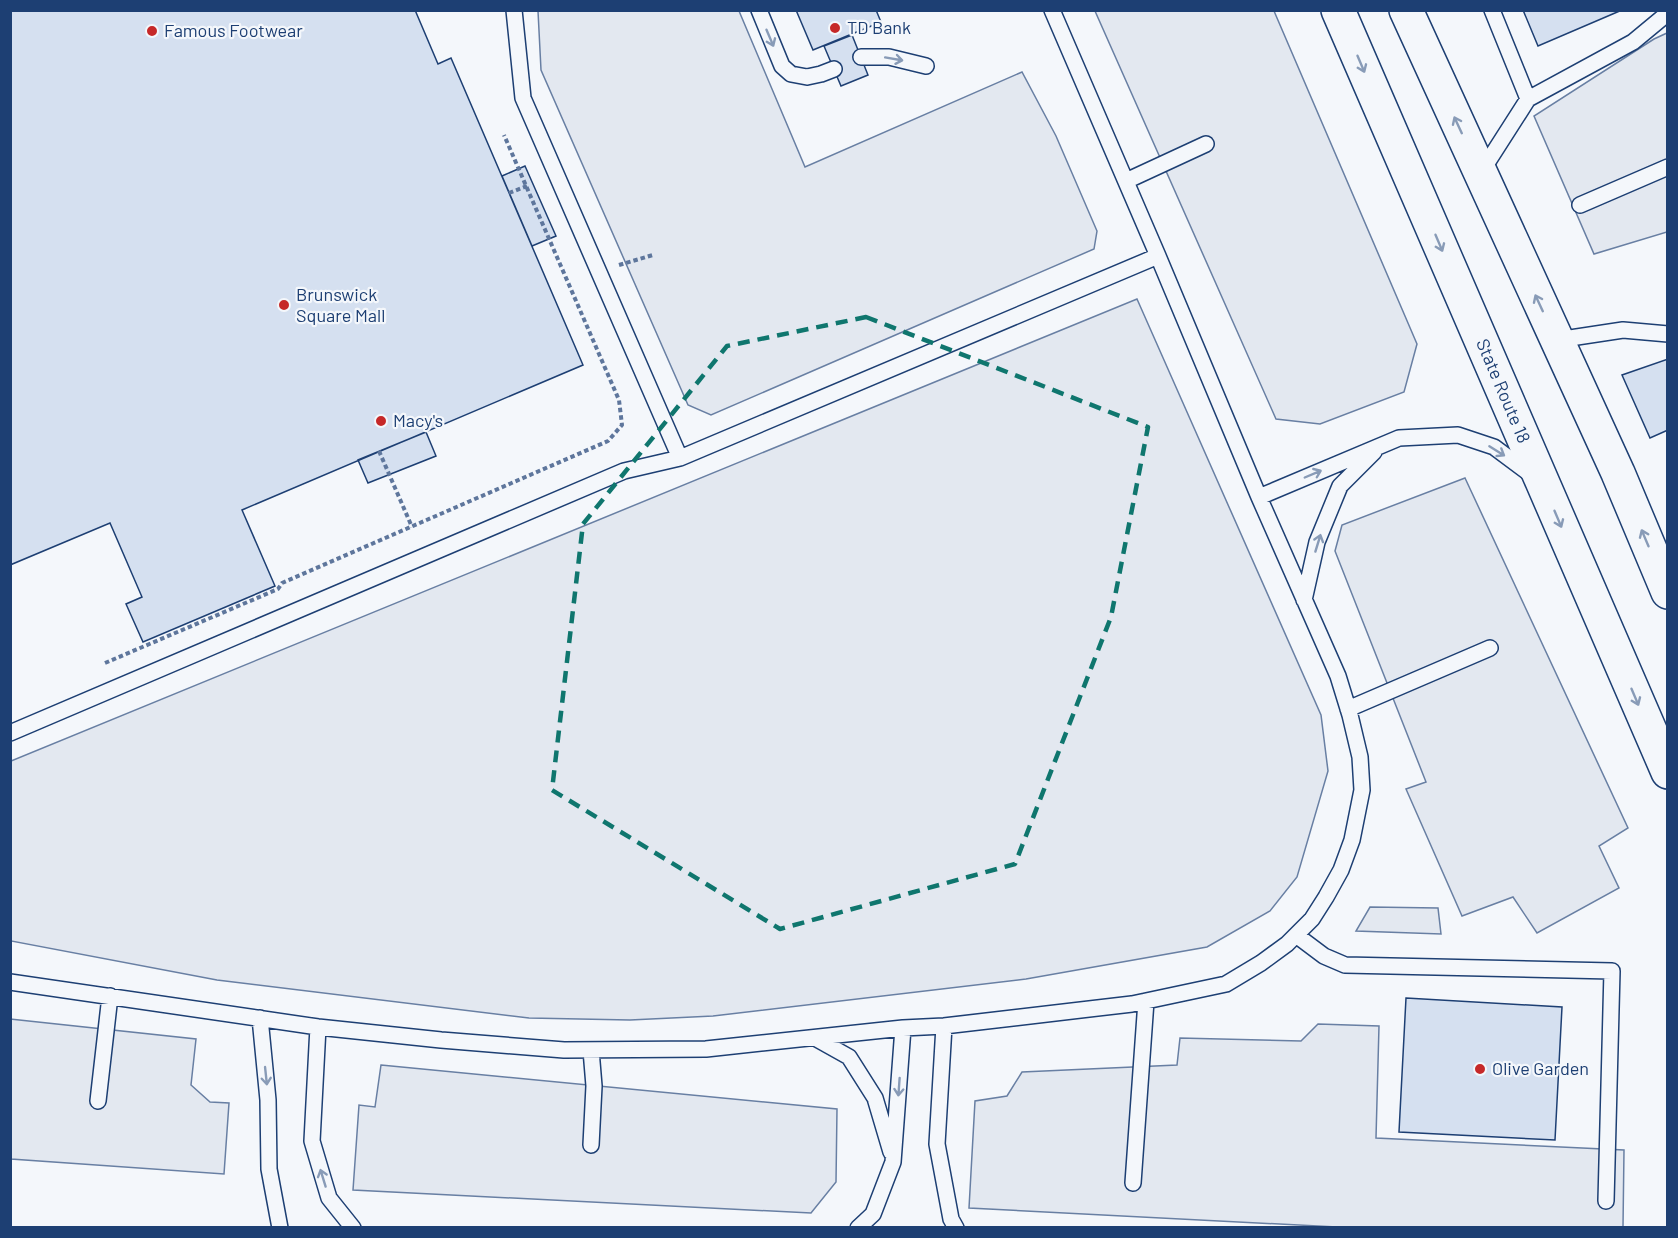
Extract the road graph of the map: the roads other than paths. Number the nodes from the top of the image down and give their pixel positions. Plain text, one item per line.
1 (514, 10) edge
2 (759, 10) edge
3 (1052, 10) edge
4 (1338, 10) edge
5 (1406, 10) edge
6 (1492, 10) edge
7 (1668, 13) edge
8 (861, 57) dead end
9 (926, 66) dead end
10 (834, 69) dead end
11 (1528, 99) junction
12 (1206, 144) dead end
13 (1668, 167) edge
14 (1480, 174) junction
15 (1126, 181) junction
16 (1580, 205) dead end
17 (1158, 256) junction
18 (1668, 334) edge
19 (1557, 340) junction
20 (1380, 446) junction
21 (680, 458) junction
22 (1542, 483) junction
23 (1259, 497) junction
24 (1667, 588) edge
25 (1305, 600) junction
26 (1490, 648) dead end
27 (1348, 709) junction
28 (10, 733) edge
29 (1668, 772) edge
30 (1296, 935) junction
31 (12, 982) edge
32 (110, 996) junction
33 (1146, 1001) junction
34 (260, 1018) junction
35 (944, 1026) junction
36 (318, 1027) junction
37 (903, 1028) junction
38 (815, 1038) junction
39 (591, 1050) junction
40 (98, 1101) dead end
41 (591, 1145) dead end
42 (893, 1162) junction
43 (1132, 1183) dead end
44 (1606, 1201) dead end
45 (280, 1227) edge
46 (353, 1227) edge
47 (858, 1227) edge
48 (956, 1227) edge

1 - 21 lane
2 -> 10 lane
3 - 15 lane
4 -> 22 highway, State Route 18
14 -> 5 highway
6 - 11 lane
7 - 11 lane
8 -> 9 lane
11 - 14 lane
12 - 15 lane
13 - 16 lane
19 -> 14 highway
15 - 17 lane
17 - 21 lane
17 - 23 lane
18 - 19 lane
24 -> 19 highway
20 -> 22 lane
23 -> 20 lane
25 -> 20 lane
21 - 28 lane
22 -> 29 highway, State Route 18
23 - 25 lane
25 - 27 lane
26 - 27 lane
27 - 30 lane
30 - 33 lane
30 - 44 lane
31 - 32 lane
32 - 34 lane
32 - 40 lane
33 - 35 lane
33 - 43 lane
34 - 36 lane
34 -> 45 lane
35 - 37 lane
35 - 48 lane
36 - 39 lane
46 -> 36 lane
37 - 38 lane
37 -> 42 lane
38 - 39 lane
38 - 42 lane
39 - 41 lane
42 - 47 lane

